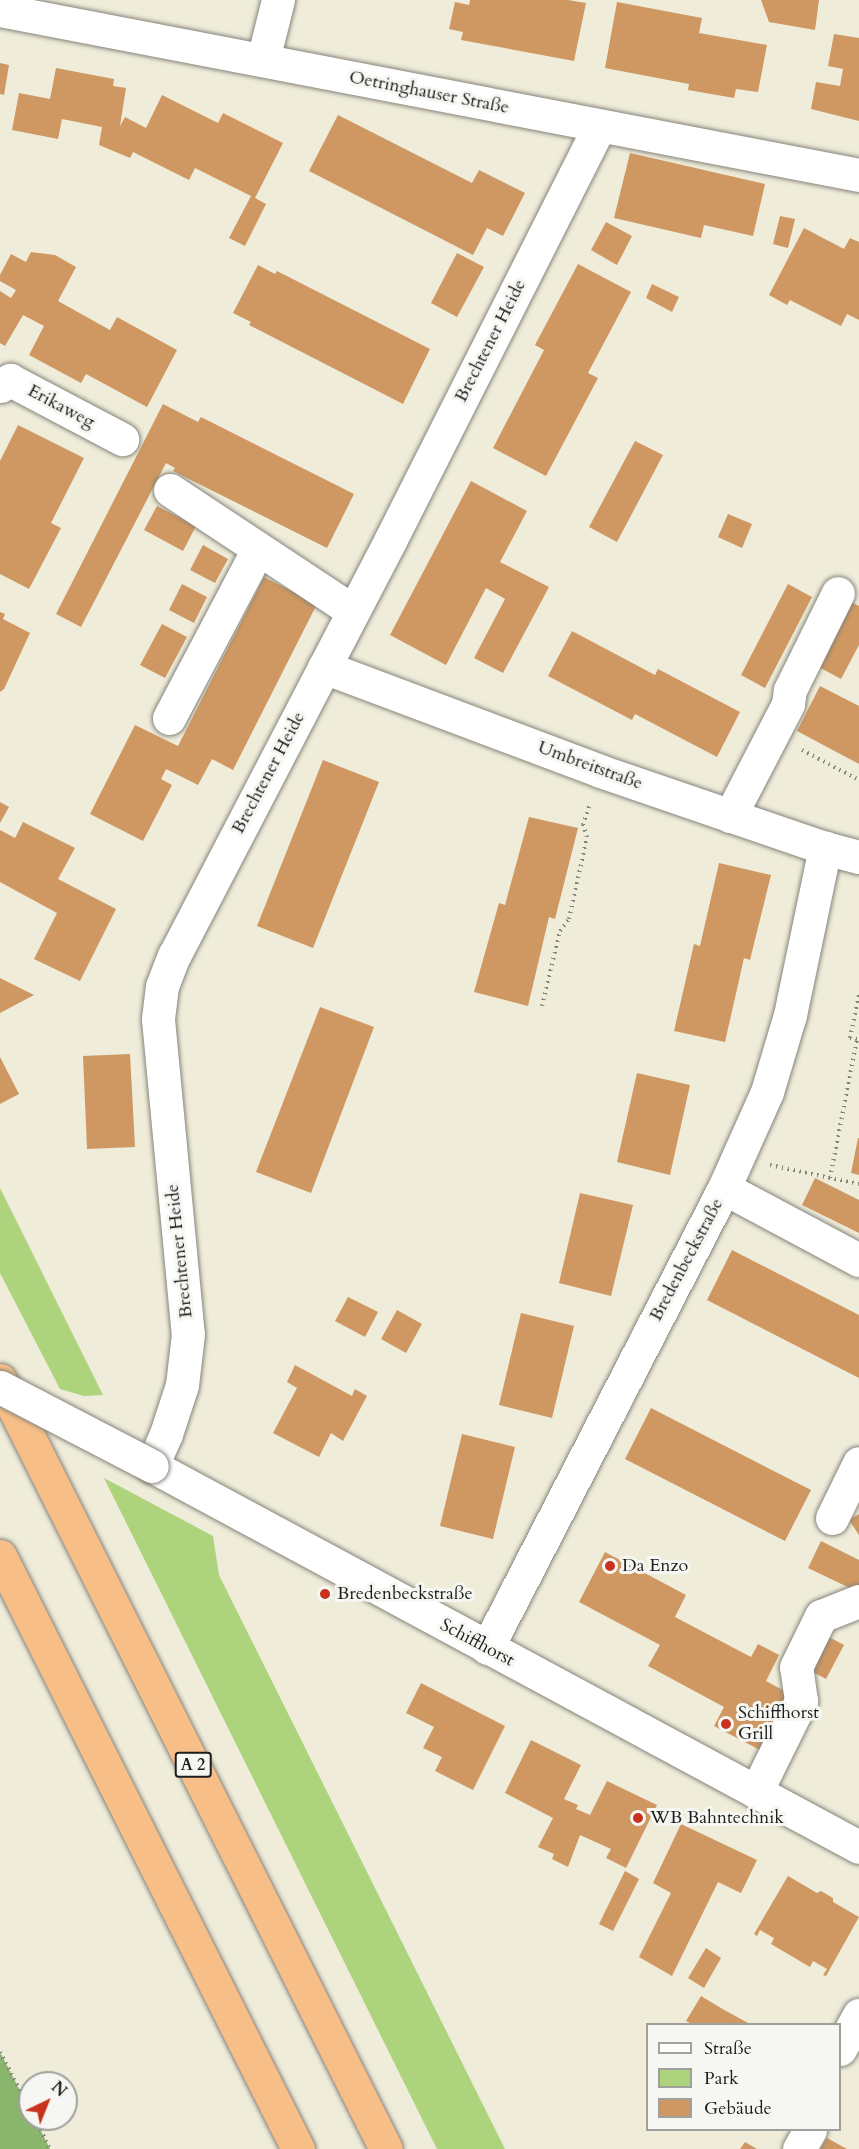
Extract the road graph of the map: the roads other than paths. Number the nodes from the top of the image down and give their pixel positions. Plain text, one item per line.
1 (278, 0) edge
2 (0, 10) edge
3 (262, 60) junction
4 (599, 127) junction
5 (859, 175) edge
6 (0, 386) edge
7 (122, 439) dead end
8 (170, 490) dead end
9 (258, 549) junction
10 (838, 592) dead end
11 (353, 611) junction
12 (324, 667) junction
13 (169, 718) dead end
14 (730, 816) junction
15 (825, 848) junction
16 (859, 856) edge
17 (730, 1173) junction
18 (859, 1260) edge
19 (0, 1380) edge
20 (0, 1387) edge
21 (155, 1458) junction
22 (859, 1463) edge
23 (832, 1518) dead end
24 (0, 1556) edge
25 (859, 1601) edge
26 (487, 1648) junction
27 (756, 1792) junction
28 (859, 1847) edge
29 (859, 2015) edge
30 (841, 2047) edge
31 (809, 2131) edge
32 (298, 2149) edge
33 (386, 2149) edge
34 (799, 2149) edge

1 - 3 street
2 - 3 street, Oetringhauser Straße
3 - 4 street, Oetringhauser Straße
4 - 5 street, Oetringhauser Straße
4 - 11 street, Brechtener Heide
6 - 7 street, Erikaweg
8 - 9 street
9 - 11 street
9 - 13 street
10 - 14 street
11 - 12 street, Brechtener Heide
12 - 14 street, Umbreitstraße
12 - 21 street, Brechtener Heide
14 - 15 street, Umbreitstraße
15 - 16 street, Umbreitstraße
15 - 17 street, Bredenbeckstraße
17 - 18 street
17 - 26 street, Bredenbeckstraße
19 - 33 highway, A 2
20 - 21 street, Schiffhorst, bridge
21 - 26 street, Schiffhorst
22 - 23 street
24 - 32 highway
25 - 27 street
26 - 27 street, Schiffhorst
27 - 28 street, Schiffhorst
29 - 30 street
31 - 34 street

